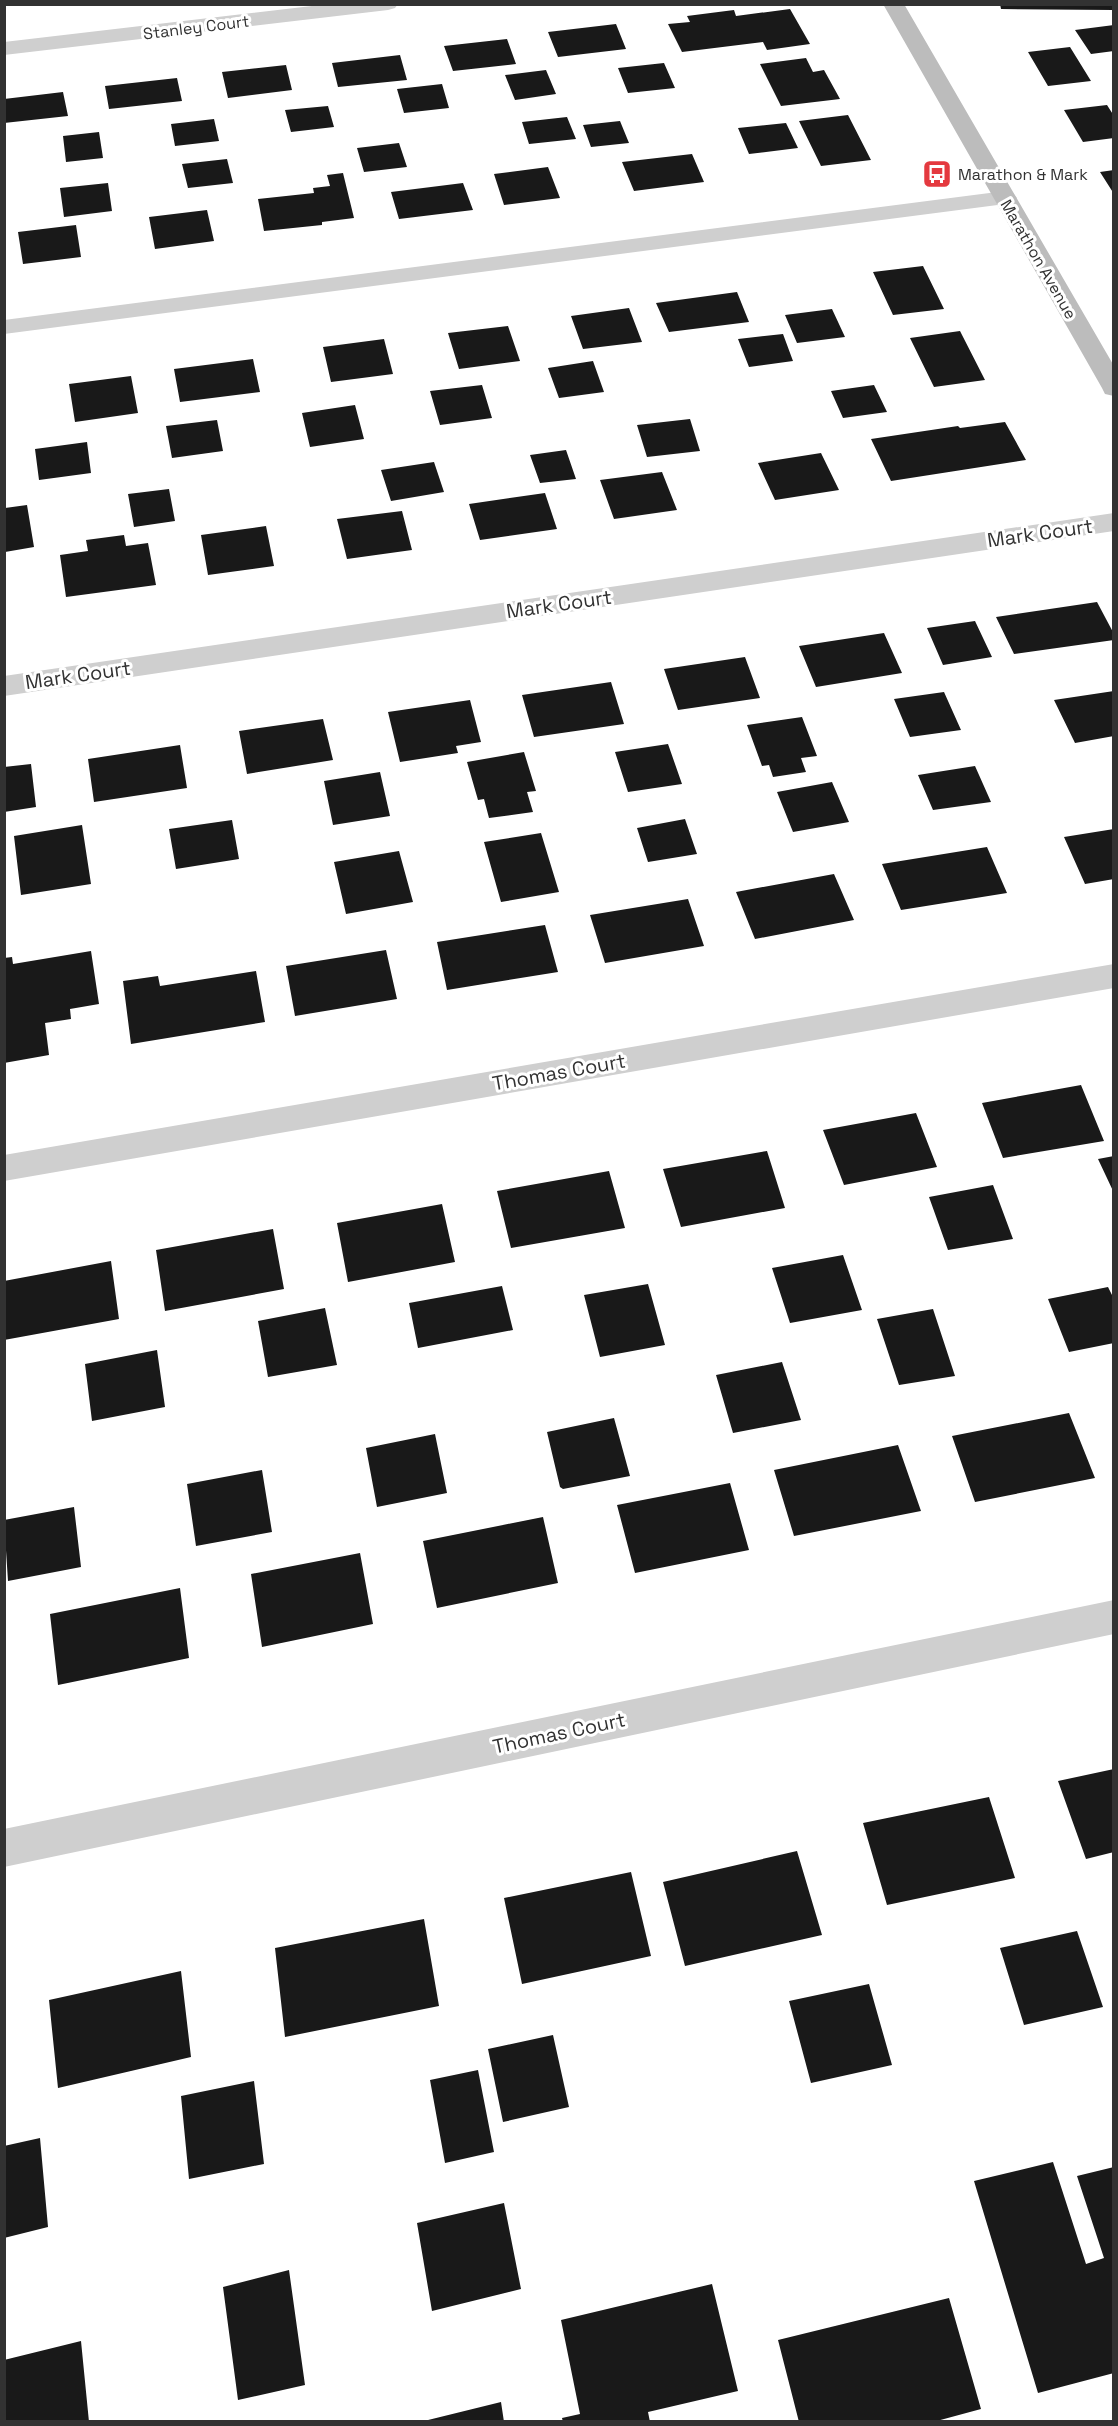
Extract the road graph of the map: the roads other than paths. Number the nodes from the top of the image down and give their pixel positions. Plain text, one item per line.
1 (388, 4) edge
2 (893, 4) edge
3 (4, 49) edge
4 (1005, 198) junction
5 (4, 327) edge
6 (1113, 388) edge
7 (1113, 522) edge
8 (4, 686) edge
9 (1113, 976) edge
10 (4, 1168) edge
11 (1113, 1617) edge
12 (4, 1848) edge

1 - 3 street, Stanley Court
2 - 4 street, Marathon Avenue
4 - 5 street
4 - 6 street, Marathon Avenue
7 - 8 street, Mark Court
9 - 10 street, Thomas Court
11 - 12 street, Thomas Court

